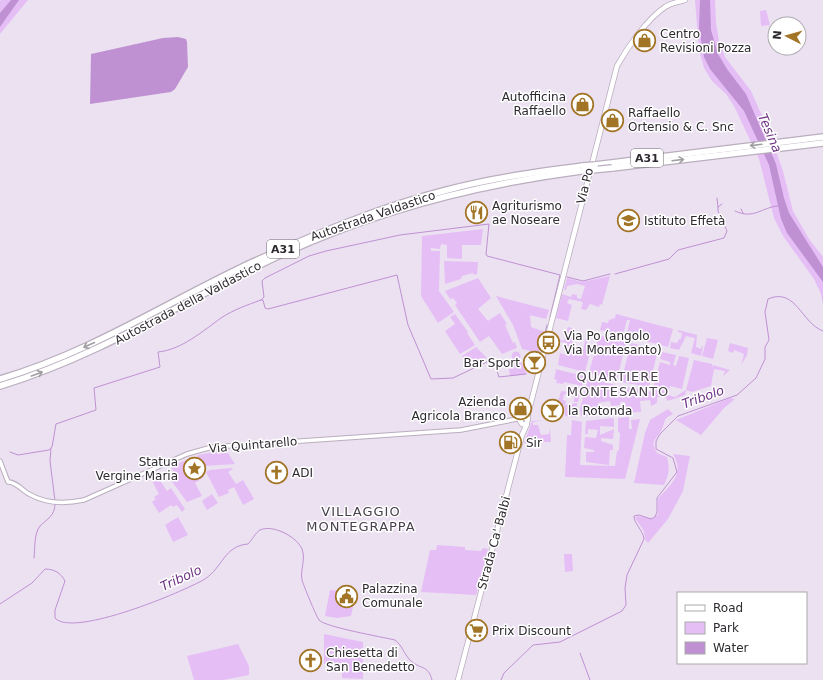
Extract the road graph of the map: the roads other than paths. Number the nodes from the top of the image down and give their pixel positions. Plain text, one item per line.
1 (686, 0) edge
2 (823, 137) edge
3 (823, 143) edge
4 (698, 155) junction
5 (582, 169) junction
6 (0, 379) edge
7 (0, 386) edge
8 (524, 418) junction
9 (511, 420) junction
10 (521, 423) junction
11 (527, 424) junction
12 (522, 436) junction
13 (0, 461) edge
14 (458, 680) edge

1 - 8 main road, Via Po
2 -> 4 highway, Autostrada della Valdastico / A31
3 - 4 highway, Autostrada della Valdastico / A31
5 -> 4 highway, Autostrada della Valdastico / A31, bridge
4 - 5 highway, Autostrada della Valdastico / A31, bridge
5 -> 6 highway, Autostrada Valdastico / A31
7 -> 5 highway, Autostrada della Valdastico / A31
8 - 9 street, Via Quintarello
8 - 10 main road, Via Po
8 - 11 main road, Via Po
9 - 10 street, Via Quintarello
9 - 13 street, Via Quintarello
10 - 11 main road
10 - 12 main road, Strada Ca' Balbi
11 - 12 main road, Strada Ca' Balbi
12 - 14 main road, Strada Ca' Balbi

